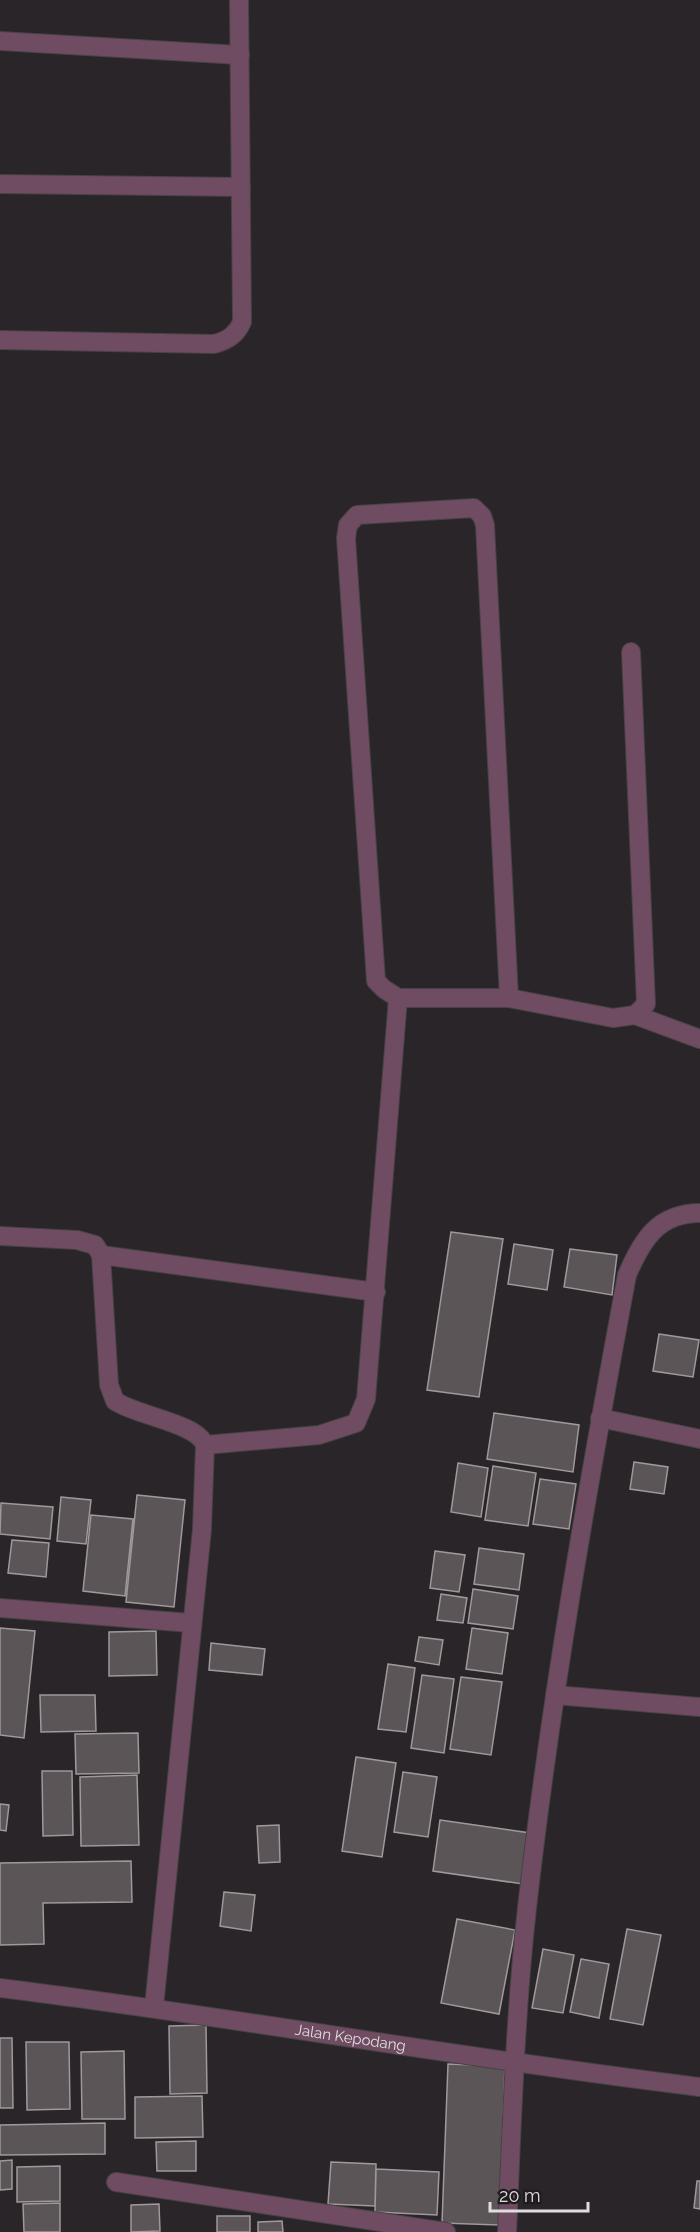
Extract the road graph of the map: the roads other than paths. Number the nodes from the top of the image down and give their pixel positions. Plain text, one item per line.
1 (239, 0) edge
2 (0, 40) edge
3 (240, 55) junction
4 (0, 184) edge
5 (241, 187) junction
6 (0, 340) edge
7 (631, 652) dead end
8 (398, 998) junction
9 (509, 998) junction
10 (635, 1015) junction
11 (700, 1039) edge
12 (700, 1212) edge
13 (0, 1236) edge
14 (101, 1256) junction
15 (376, 1293) junction
16 (600, 1418) junction
17 (700, 1439) edge
18 (205, 1445) junction
19 (0, 1608) edge
20 (191, 1623) junction
21 (555, 1695) junction
22 (700, 1707) edge
23 (0, 1988) edge
24 (154, 2007) junction
25 (514, 2064) junction
26 (700, 2087) edge
27 (116, 2182) dead end
28 (446, 2232) edge
29 (507, 2232) edge

1 - 3 street
2 - 3 street
3 - 5 street
4 - 5 street
5 - 6 street
7 - 10 street
8 - 9 street
8 - 9 street
8 - 15 street
9 - 10 street
10 - 11 street
12 - 16 street
13 - 14 street
14 - 15 street
14 - 18 street
15 - 18 street
16 - 17 street
16 - 21 street
18 - 20 street
19 - 20 street
20 - 24 street
21 - 22 street
21 - 25 street
23 - 24 street, Jalan Kepodang
24 - 25 street, Jalan Kepodang
25 - 26 street, Jalan Kepodang
25 - 29 street
27 - 28 street

